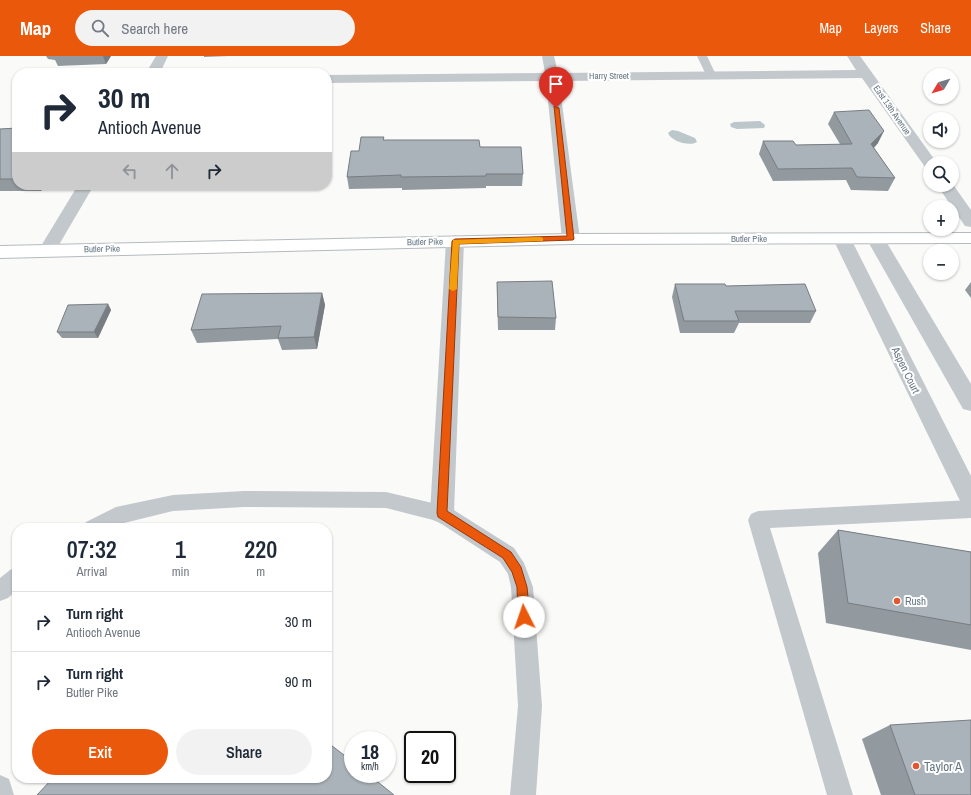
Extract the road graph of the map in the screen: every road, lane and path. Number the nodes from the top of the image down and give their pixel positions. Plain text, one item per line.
1 (162, 56) edge
2 (548, 56) edge
3 (702, 56) edge
4 (853, 56) edge
5 (156, 68) edge
6 (867, 74) junction
7 (712, 75) junction
8 (552, 76) junction
9 (332, 79) edge
10 (924, 156) edge
11 (83, 190) edge
12 (950, 192) edge
13 (971, 222) edge
14 (875, 238) junction
15 (971, 238) edge
16 (571, 239) junction
17 (842, 239) junction
18 (455, 241) junction
19 (47, 251) junction
20 (0, 252) edge
21 (971, 404) edge
22 (971, 500) edge
23 (971, 510) edge
24 (442, 513) junction
25 (103, 523) edge
26 (12, 581) edge
27 (0, 591) edge
28 (0, 788) edge
29 (1, 795) edge
30 (523, 795) edge
31 (840, 795) edge

1 - 5 street
2 - 8 street
3 - 7 lane
4 - 6 street, East 13th Avenue
6 - 7 street, Harry Street
6 - 10 street, East 13th Avenue
7 - 8 street, Harry Street
8 - 9 street, Harry Street
8 - 16 street
11 - 19 street
12 - 13 street
14 - 15 main road, Butler Pike
14 - 17 main road, Butler Pike
14 - 21 street
16 - 17 main road, Butler Pike
16 - 18 main road, Butler Pike
17 - 22 street, Aspen Court
18 - 19 main road, Butler Pike
18 - 24 street
19 - 20 main road, Butler Pike
23 - 31 lane
24 - 25 lane
24 - 30 lane
26 - 27 lane
28 - 29 lane

